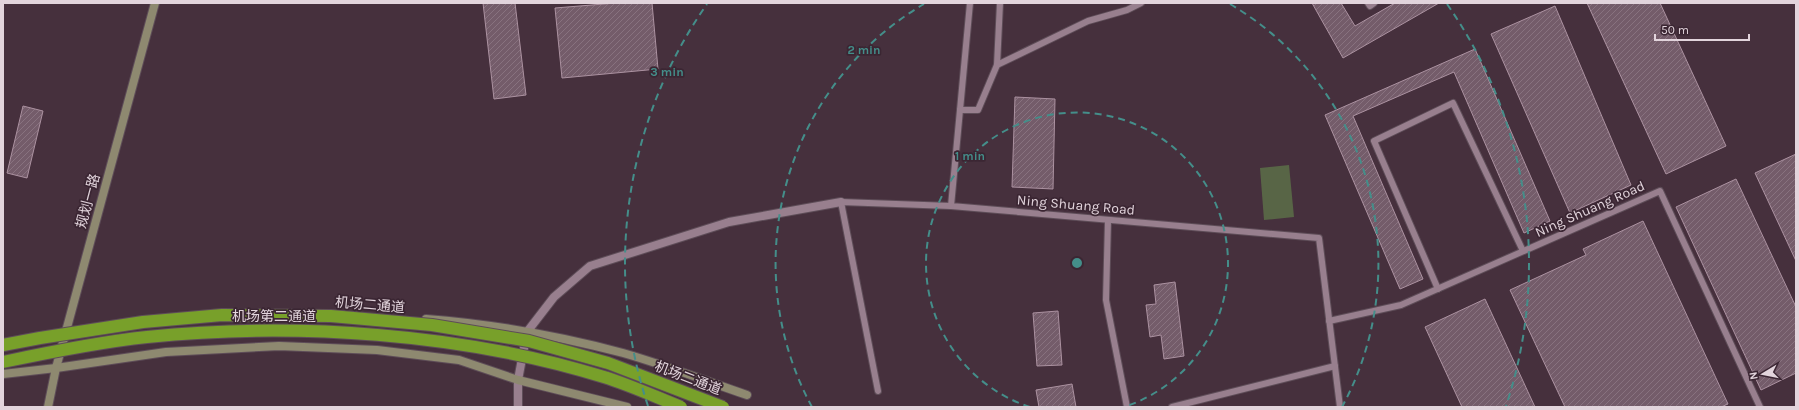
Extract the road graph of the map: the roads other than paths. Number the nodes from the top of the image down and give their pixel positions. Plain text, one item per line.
1 (156, 3) edge
2 (970, 3) edge
3 (1000, 3) edge
4 (1141, 3) edge
5 (1368, 3) edge
6 (1374, 3) edge
7 (997, 65) junction
8 (960, 110) junction
9 (841, 202) junction
10 (951, 206) junction
11 (1108, 220) junction
12 (1523, 252) junction
13 (1438, 289) junction
14 (1329, 321) junction
15 (66, 330) junction
16 (527, 332) junction
17 (3, 339) edge
18 (3, 345) edge
19 (3, 362) edge
20 (1335, 366) junction
21 (56, 368) junction
22 (3, 374) edge
23 (518, 380) junction
24 (878, 391) dead end
25 (747, 395) dead end
26 (48, 407) edge
27 (518, 407) edge
28 (627, 407) edge
29 (682, 407) edge
30 (723, 407) edge
31 (1127, 407) edge
32 (1172, 407) edge
33 (1340, 407) edge
34 (1760, 407) edge

1 - 15 street, 规划一路
2 - 8 lane
3 - 7 lane
4 - 7 lane
5 - 6 lane
7 - 8 lane
8 - 10 lane
9 - 10 lane, Ning Shuang Road
9 - 16 street
9 - 24 lane
10 - 11 lane, Ning Shuang Road
11 - 14 lane, Ning Shuang Road
11 - 31 lane
12 - 13 lane, Ning Shuang Road
12 - 13 lane
12 - 34 lane, Ning Shuang Road
13 - 14 lane, Ning Shuang Road
14 - 20 lane, Ning Shuang Road
15 - 16 street
15 - 17 street
15 - 21 street, 规划一路
16 - 23 street
16 - 25 street
18 - 30 highway, 机场二通道, bridge
19 - 29 highway, 机场第二通道, bridge
20 - 32 lane
20 - 33 lane, Ning Shuang Road
21 - 22 street
21 - 23 street
21 - 26 street, 规划一路
23 - 27 street
23 - 28 street

